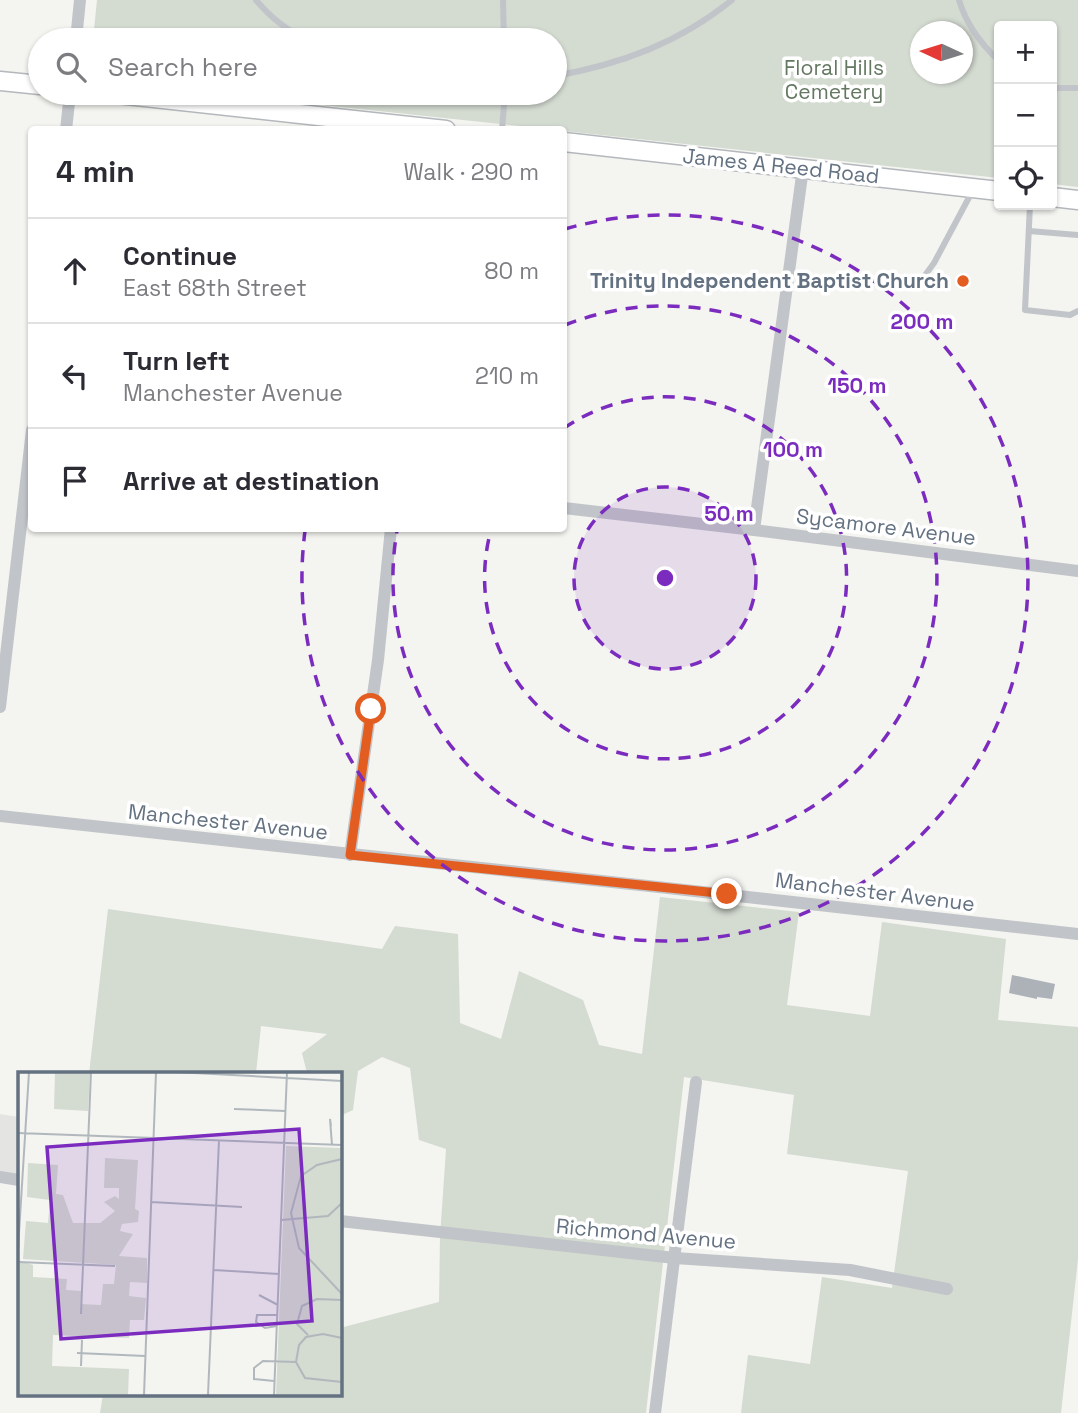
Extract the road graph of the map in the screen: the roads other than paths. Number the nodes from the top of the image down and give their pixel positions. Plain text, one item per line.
1 (80, 0) edge
2 (256, 0) edge
3 (503, 0) edge
4 (732, 0) edge
5 (960, 0) edge
6 (77, 28) edge
7 (288, 28) edge
8 (504, 28) edge
9 (994, 56) edge
10 (567, 74) edge
11 (0, 81) edge
12 (28, 84) edge
13 (1057, 88) edge
14 (1078, 88) edge
15 (69, 105) edge
16 (218, 105) edge
17 (504, 105) edge
18 (66, 126) edge
19 (409, 126) edge
20 (502, 126) edge
21 (567, 142) edge
22 (803, 168) junction
23 (974, 188) junction
24 (994, 190) edge
25 (1057, 198) edge
26 (1078, 200) edge
27 (1030, 210) edge
28 (1029, 231) junction
29 (1078, 235) edge
30 (912, 286) dead end
31 (1078, 311) edge
32 (28, 469) edge
33 (567, 508) edge
34 (754, 530) junction
35 (391, 532) edge
36 (1078, 571) edge
37 (0, 707) edge
38 (0, 816) edge
39 (350, 855) junction
40 (1078, 934) edge
41 (696, 1082) dead end
42 (0, 1177) edge
43 (18, 1180) edge
44 (341, 1221) edge
45 (675, 1258) junction
46 (947, 1289) dead end
47 (655, 1413) edge

1 - 6 street
2 - 7 lane
3 - 8 lane
4 - 10 lane
5 - 9 lane
11 - 12 street
13 - 14 lane
15 - 18 street
16 - 19 street
17 - 20 lane
21 - 22 street, James A Reed Road
22 - 23 street, James A Reed Road
22 - 34 street
23 - 24 street, James A Reed Road
23 - 30 lane
25 - 26 street
27 - 28 lane
28 - 29 lane
28 - 31 lane
32 - 37 street
33 - 34 street, Sycamore Avenue
34 - 36 street, Sycamore Avenue
35 - 39 street
38 - 39 street, Manchester Avenue
39 - 40 street, Manchester Avenue
41 - 45 street
42 - 43 street
44 - 45 street, Richmond Avenue
45 - 46 street, Richmond Avenue
45 - 47 street

